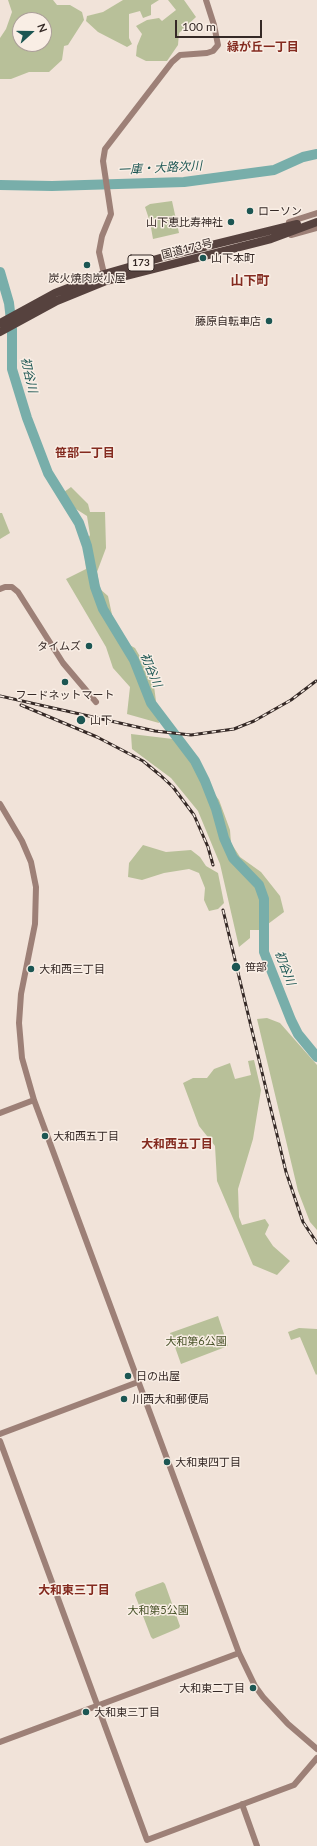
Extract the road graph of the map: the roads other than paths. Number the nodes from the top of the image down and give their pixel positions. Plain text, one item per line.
1 (206, 0) edge
2 (317, 213) edge
3 (317, 218) edge
4 (317, 222) edge
5 (317, 228) edge
6 (271, 230) junction
7 (271, 238) junction
8 (105, 277) junction
9 (1, 327) edge
10 (0, 589) edge
11 (96, 702) dead end
12 (0, 804) edge
13 (34, 1100) junction
14 (0, 1113) edge
15 (138, 1382) junction
16 (0, 1434) edge
17 (0, 1441) edge
18 (239, 1653) junction
19 (98, 1705) junction
20 (0, 1742) edge
21 (317, 1749) edge
22 (317, 1758) edge
23 (242, 1804) junction
24 (257, 1846) edge

1 - 8 street
2 - 6 street
3 - 6 highway, 国道173号 / 173
4 - 7 highway, 国道173号 / 173
5 - 7 street
6 - 8 highway, 国道173号 / 173
7 - 8 highway, 国道173号 / 173
8 - 9 highway, 国道173号 / 173
10 - 11 street
12 - 13 street
13 - 14 street
13 - 15 street
15 - 16 street
15 - 18 street
17 - 19 street
18 - 19 street
18 - 21 street
19 - 20 street
19 - 23 street
22 - 23 street
23 - 24 street

